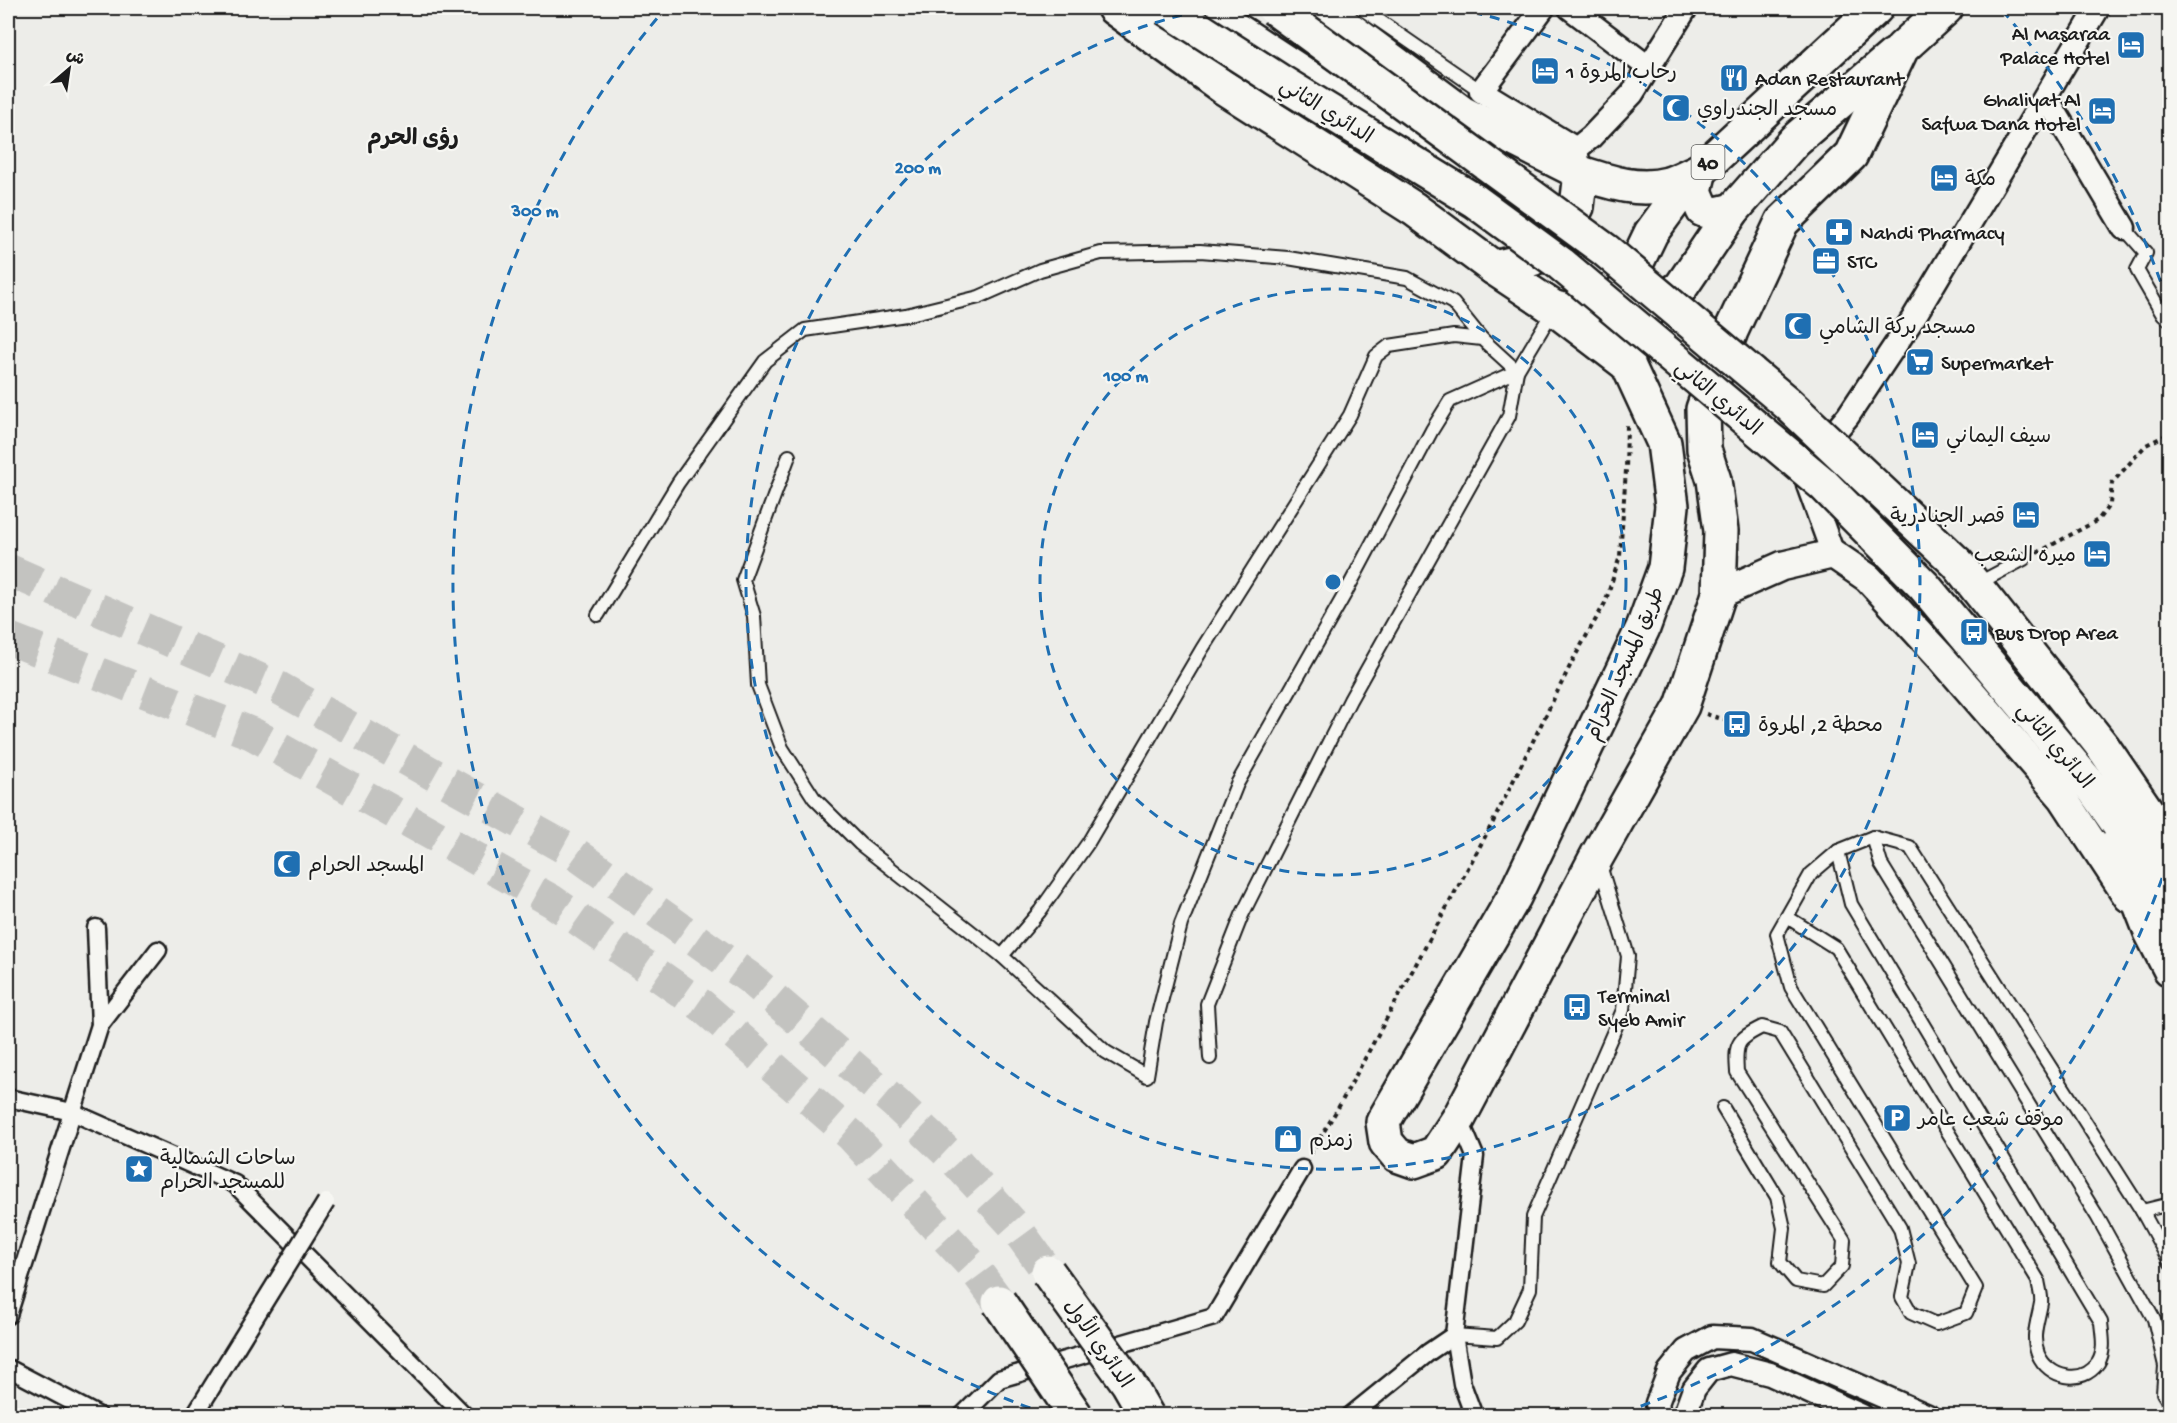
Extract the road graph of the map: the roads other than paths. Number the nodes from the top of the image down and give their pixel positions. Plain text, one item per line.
1 (1114, 8) edge
2 (1166, 8) edge
3 (1213, 8) edge
4 (1274, 8) edge
5 (1321, 8) edge
6 (1361, 8) edge
7 (1543, 8) edge
8 (1569, 8) edge
9 (1686, 8) edge
10 (1876, 8) edge
11 (1946, 8) edge
12 (2089, 14) edge
13 (1902, 48) junction
14 (1648, 67) junction
15 (2046, 97) junction
16 (1472, 102) junction
17 (1578, 161) junction
18 (1700, 170) junction
19 (1732, 210) junction
20 (2124, 228) joint
21 (1560, 236) junction
22 (1494, 268) junction
23 (1554, 308) junction
24 (1626, 312) junction
25 (2169, 321) edge
26 (1482, 339) junction
27 (1628, 365) junction
28 (1517, 371) junction
29 (789, 456) dead end
30 (1833, 554) junction
31 (2024, 559) road end
32 (1966, 574) junction
33 (1719, 594) junction
34 (598, 615) dead end
35 (2103, 747) junction
36 (2095, 791) junction
37 (2169, 823) edge
38 (1873, 837) junction
39 (2169, 845) edge
40 (1838, 851) junction
41 (1597, 856) junction
42 (2169, 898) edge
43 (1787, 917) junction
44 (96, 928) dead end
45 (2151, 932) junction
46 (158, 950) dead end
47 (1002, 956) junction
48 (2169, 969) edge
49 (100, 1024) junction
50 (1210, 1058) dead end
51 (8, 1098) edge
52 (1723, 1108) dead end
53 (72, 1112) junction
54 (1459, 1118) junction
55 (1302, 1169) road end
56 (326, 1202) dead end
57 (2169, 1204) edge
58 (2142, 1211) junction
59 (2169, 1262) edge
60 (1048, 1272) tunnel mouth
61 (999, 1302) tunnel mouth
62 (8, 1315) edge
63 (1454, 1335) junction
64 (8, 1368) edge
65 (2169, 1404) edge
66 (99, 1416) edge
67 (194, 1416) edge
68 (465, 1416) edge
69 (962, 1416) edge
70 (1076, 1416) edge
71 (1147, 1416) edge
72 (1350, 1416) edge
73 (1474, 1416) edge
74 (1659, 1416) edge
75 (1688, 1416) edge
76 (1862, 1416) edge
77 (1928, 1416) edge

1 - 22 main road
2 - 36 main road, الدائري الثاني, bridge
3 - 21 street
4 - 32 main road, الدائري الثاني, bridge
5 - 16 main road
6 - 16 lane
7 - 16 street
8 - 14 street
9 - 14 street
10 - 18 main road, طريق المسجد الحرام / 40
11 - 13 main road
12 - 15 street
13 - 19 main road
13 - 33 main road
14 - 17 street
15 - 20 street
15 - 30 street
16 - 17 main road
17 - 18 main road
17 - 21 main road
18 - 19 main road
18 - 24 main road, طريق المسجد الحرام / 40
19 - 24 main road
20 - 25 lane
21 - 22 main road
22 - 23 main road
23 - 24 main road
23 - 27 main road
23 - 28 lane
24 - 27 main road, طريق المسجد الحرام / 40
26 - 28 lane
26 - 34 lane
26 - 47 lane
27 - 54 main road, طريق المسجد الحرام
28 - 47 lane
28 - 50 lane
29 - 47 lane
30 - 33 street
30 - 45 street
31 - 32 lane
32 - 35 main road, الدائري الثاني
33 - 41 main road
35 - 37 main road
35 - 39 main road, الدائري الثاني
36 - 42 main road, الدائري الثاني
36 - 45 main road
38 - 40 lane
38 - 58 lane
38 - 65 lane
40 - 43 lane
40 - 43 lane
41 - 54 main road
41 - 63 lane
43 - 52 lane
44 - 49 street
45 - 48 main road
46 - 49 street
49 - 53 street
51 - 53 street
53 - 62 street
53 - 68 street
54 - 63 street
55 - 69 street
56 - 67 street, bridge
57 - 58 lane
58 - 59 lane
60 - 71 main road, الدائري الأول, bridge
61 - 70 main road, bridge
63 - 72 street
63 - 73 street
64 - 66 street
74 - 77 street
75 - 76 street

